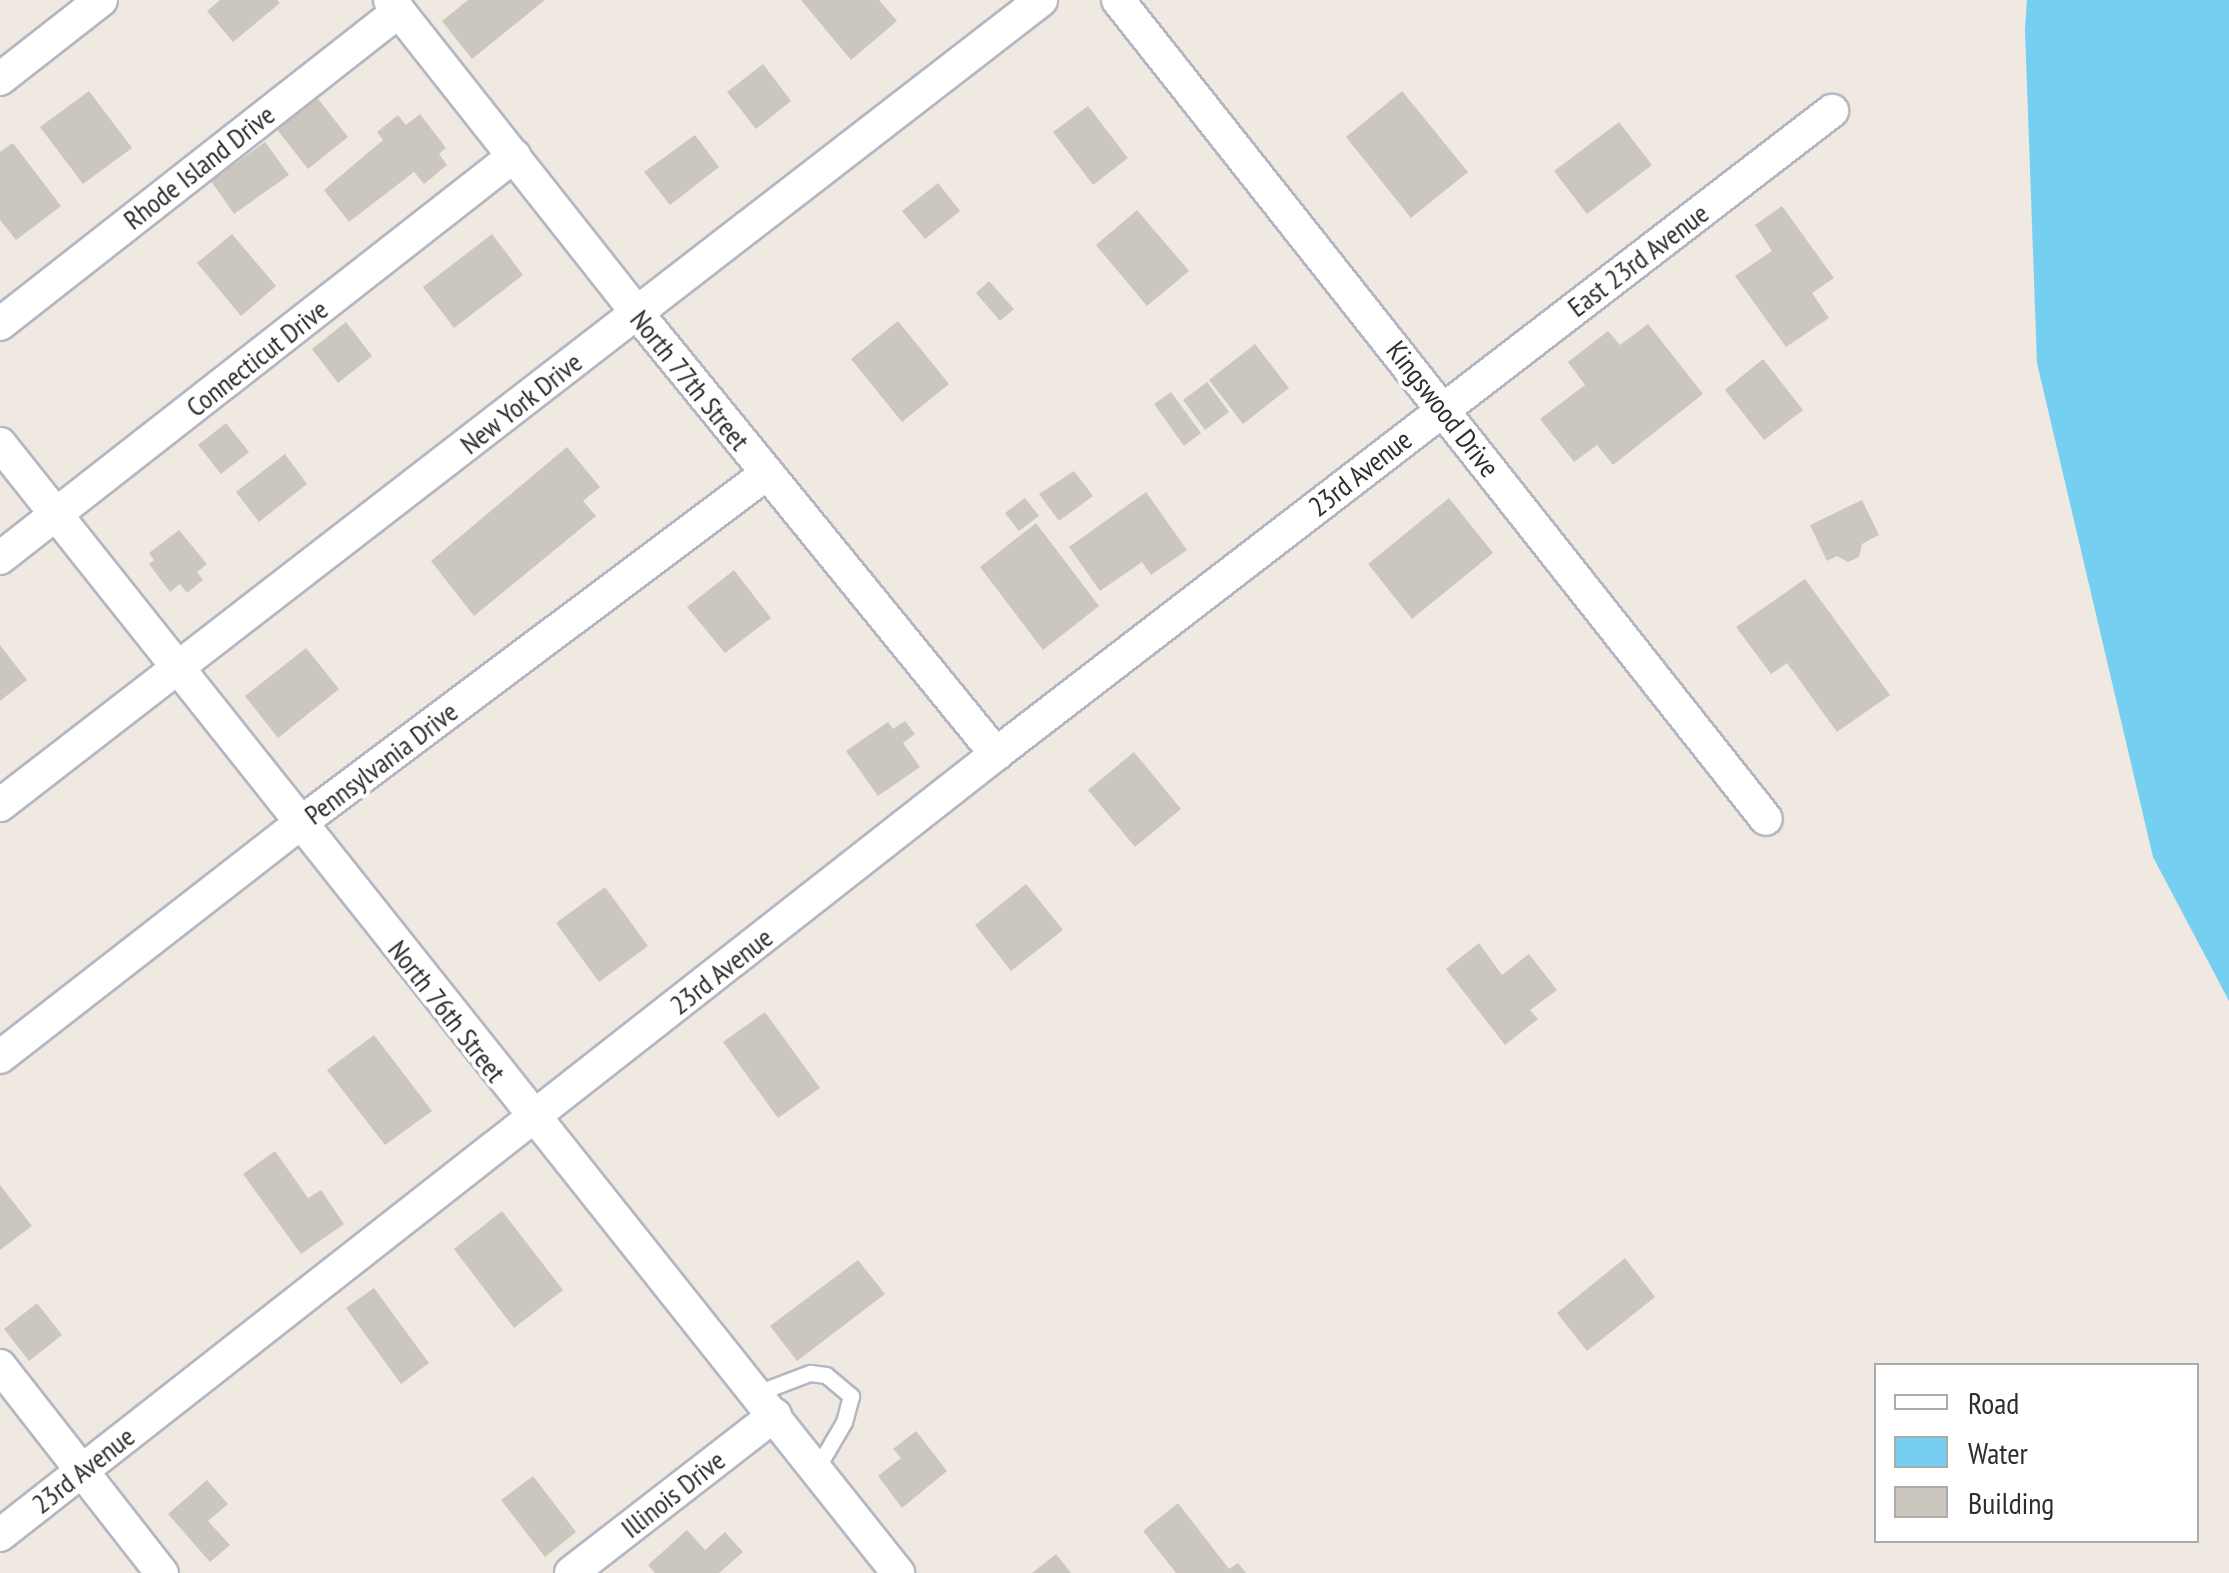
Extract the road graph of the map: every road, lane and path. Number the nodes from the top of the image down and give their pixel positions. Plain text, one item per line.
1 (101, 0) edge
2 (1041, 0) edge
3 (1118, 0) edge
4 (394, 5) edge
5 (0, 79) edge
6 (1832, 111) dead end
7 (514, 156) junction
8 (637, 314) junction
9 (0, 324) edge
10 (1443, 408) junction
11 (0, 444) edge
12 (766, 474) junction
13 (56, 516) junction
14 (0, 558) edge
15 (177, 669) junction
16 (996, 754) junction
17 (0, 805) edge
18 (1766, 819) dead end
19 (299, 824) junction
20 (0, 1058) edge
21 (533, 1120) junction
22 (0, 1366) edge
23 (766, 1404) junction
24 (817, 1468) junction
25 (82, 1470) junction
26 (0, 1536) edge
27 (162, 1573) edge
28 (572, 1573) edge
29 (897, 1573) edge

1 - 5 street
2 - 8 street, New York Drive
3 - 10 street, Kingswood Drive
4 - 7 street, North 77th Street
4 - 9 street, Rhode Island Drive
6 - 10 street, East 23rd Avenue
7 - 8 street, North 77th Street
7 - 13 street, Connecticut Drive
8 - 12 street, North 77th Street
8 - 15 street, New York Drive
10 - 16 street, 23rd Avenue
10 - 18 street, Kingswood Drive
11 - 13 street, North 76th Street
12 - 16 street, North 77th Street
12 - 19 street, Pennsylvania Drive
13 - 14 street, Connecticut Drive
13 - 15 street, North 76th Street
15 - 17 street, New York Drive
15 - 19 street, North 76th Street
16 - 21 street, 23rd Avenue
19 - 20 street, Pennsylvania Drive
19 - 21 street, North 76th Street
21 - 23 street, North 76th Street
21 - 25 street, 23rd Avenue
22 - 25 street
23 - 24 street, North 76th Street
23 - 24 lane
23 - 28 street, Illinois Drive
24 - 29 street, North 76th Street
25 - 26 street, 23rd Avenue
25 - 27 street

